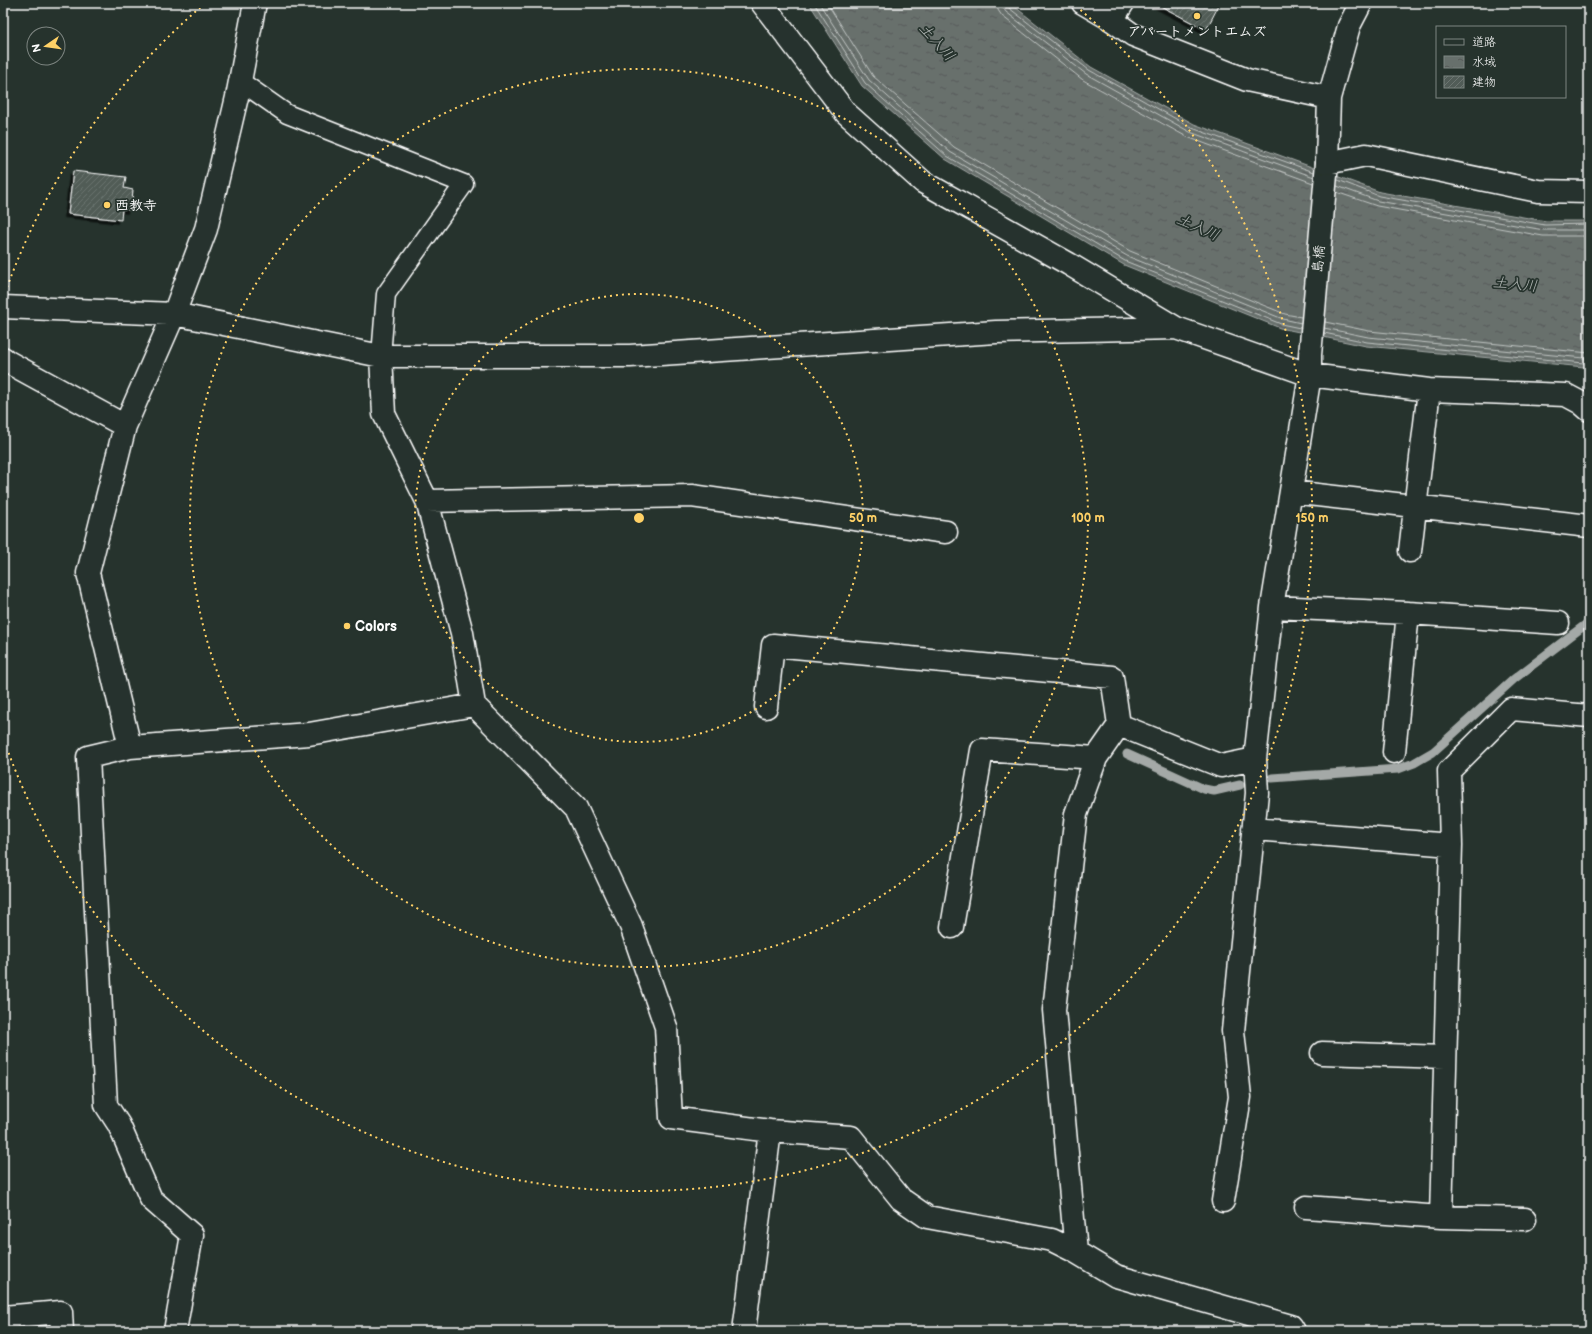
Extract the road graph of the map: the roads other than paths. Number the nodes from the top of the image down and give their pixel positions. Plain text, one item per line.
1 (255, 3) edge
2 (762, 3) edge
3 (1083, 3) edge
4 (1361, 3) edge
5 (1117, 12) edge
6 (240, 81) junction
7 (1329, 98) junction
8 (1327, 163) junction
9 (1589, 192) edge
10 (3, 307) edge
11 (174, 314) junction
12 (1176, 328) junction
13 (381, 356) junction
14 (3, 358) edge
15 (1310, 365) junction
16 (1429, 390) junction
17 (1589, 410) edge
18 (125, 426) junction
19 (1291, 492) junction
20 (426, 501) junction
21 (1416, 506) junction
22 (1589, 526) edge
23 (946, 532) dead end
24 (1410, 550) dead end
25 (1272, 607) junction
26 (1408, 613) junction
27 (1558, 623) dead end
28 (474, 705) junction
29 (766, 707) dead end
30 (1589, 716) edge
31 (1118, 725) junction
32 (130, 746) junction
33 (1394, 752) dead end
34 (1096, 758) junction
35 (1255, 759) junction
36 (1253, 829) junction
37 (1451, 845) junction
38 (952, 927) dead end
39 (1322, 1053) dead end
40 (1445, 1057) junction
41 (770, 1131) junction
42 (1223, 1202) dead end
43 (1306, 1206) dead end
44 (1440, 1217) junction
45 (1525, 1219) dead end
46 (1076, 1252) junction
47 (3, 1317) edge
48 (62, 1331) edge
49 (175, 1331) edge
50 (744, 1331) edge
51 (1294, 1331) edge

1 - 6 street
2 - 12 street
3 - 5 street
4 - 7 street, 島橋
5 - 7 street
6 - 11 street
6 - 13 lane
7 - 8 street, 島橋
8 - 9 street
8 - 15 street, 島橋
10 - 11 street
11 - 13 street
11 - 18 street
12 - 13 street
12 - 15 street
13 - 20 street
14 - 18 street
15 - 16 street
15 - 19 street, 島橋
16 - 17 street
16 - 21 street
18 - 32 street
19 - 21 street
19 - 25 street, 島橋
20 - 23 street
20 - 28 street
21 - 22 street
21 - 24 street
25 - 26 street
25 - 35 street, 島橋
26 - 27 street
26 - 33 street
28 - 32 street
28 - 41 street
29 - 31 street
30 - 37 street
31 - 34 street
31 - 35 street
32 - 49 street
34 - 38 street
34 - 46 street
35 - 36 street, 島橋
36 - 37 street
36 - 42 street, 島橋
37 - 40 street
39 - 40 street
40 - 44 street
41 - 46 street
41 - 50 street
43 - 44 street
44 - 45 street
46 - 51 street
47 - 48 street

